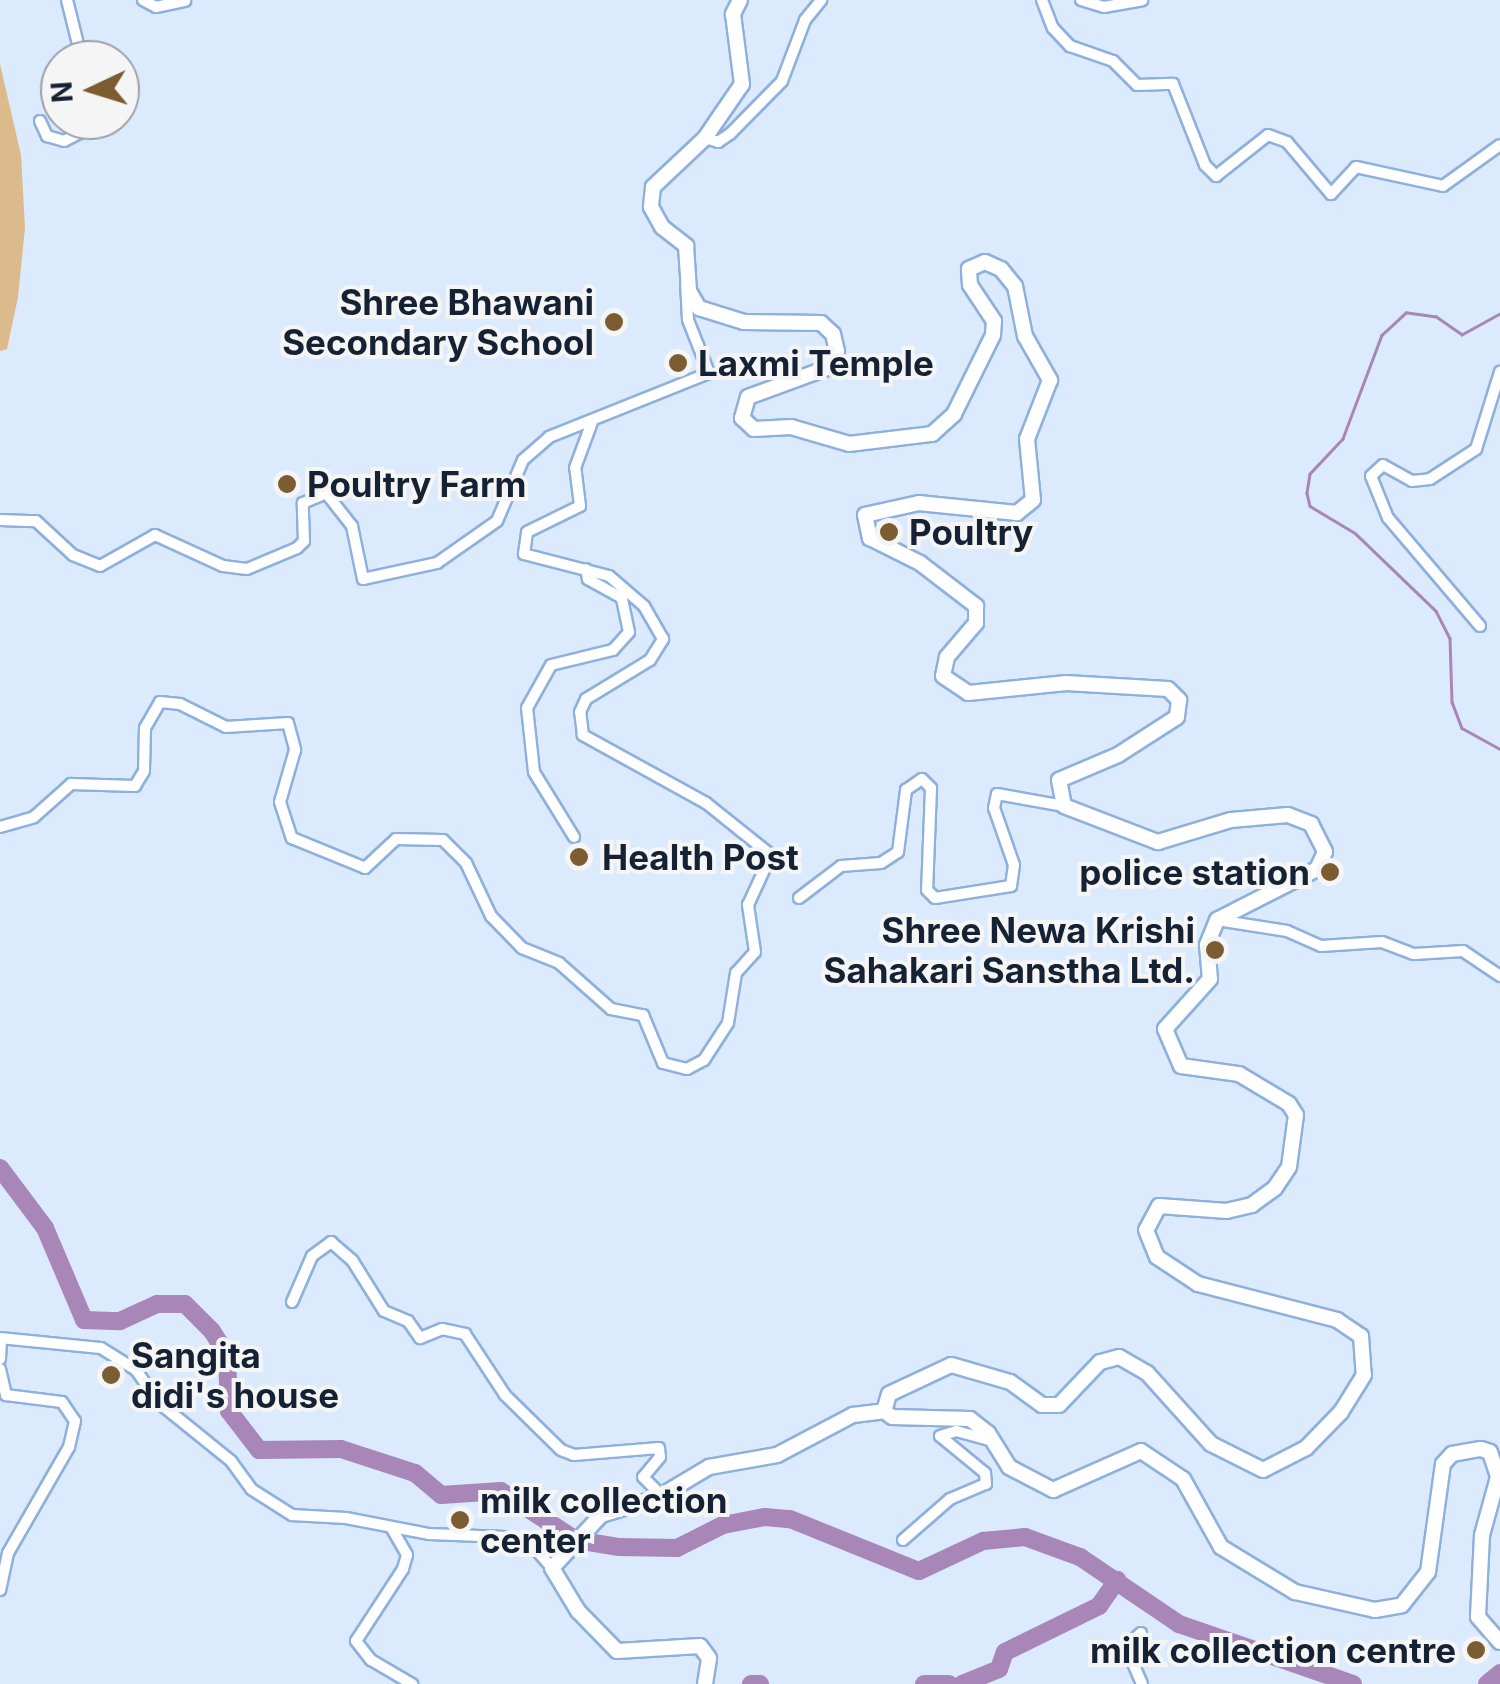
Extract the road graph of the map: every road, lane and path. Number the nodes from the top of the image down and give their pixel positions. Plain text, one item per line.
1 (67, 0) edge
2 (142, 0) edge
3 (185, 0) edge
4 (192, 0) edge
5 (740, 0) edge
6 (821, 0) edge
7 (1042, 0) edge
8 (1081, 0) edge
9 (1142, 0) edge
10 (77, 40) edge
11 (706, 138) junction
12 (1500, 145) edge
13 (688, 279) junction
14 (1500, 372) edge
15 (592, 422) junction
16 (0, 520) edge
17 (586, 569) junction
18 (1480, 626) dead end
19 (1064, 806) junction
20 (0, 827) edge
21 (574, 837) dead end
22 (799, 898) dead end
23 (1216, 920) junction
24 (1500, 976) edge
25 (292, 1302) dead end
26 (0, 1338) edge
27 (0, 1359) edge
28 (0, 1369) edge
29 (884, 1410) junction
30 (992, 1441) junction
31 (662, 1496) junction
32 (390, 1527) junction
33 (903, 1540) dead end
34 (552, 1568) junction
35 (0, 1590) edge
36 (1140, 1633) dead end
37 (1500, 1642) edge
38 (412, 1684) edge
39 (705, 1684) edge
40 (1142, 1684) edge

1 - 10 street
2 - 3 street
3 - 4 street
5 - 11 street
6 - 11 street
7 - 12 street
8 - 9 street
11 - 13 street
13 - 15 street
13 - 19 street
14 - 18 street
15 - 16 street
15 - 17 street
17 - 20 street
17 - 21 street
19 - 22 street
19 - 23 street
23 - 24 street
23 - 29 street
25 - 31 street
26 - 27 street
26 - 32 street
28 - 35 street
29 - 30 street
29 - 31 street
30 - 33 street
30 - 37 street
31 - 34 street
32 - 34 street
32 - 38 street
34 - 39 street
36 - 40 street

